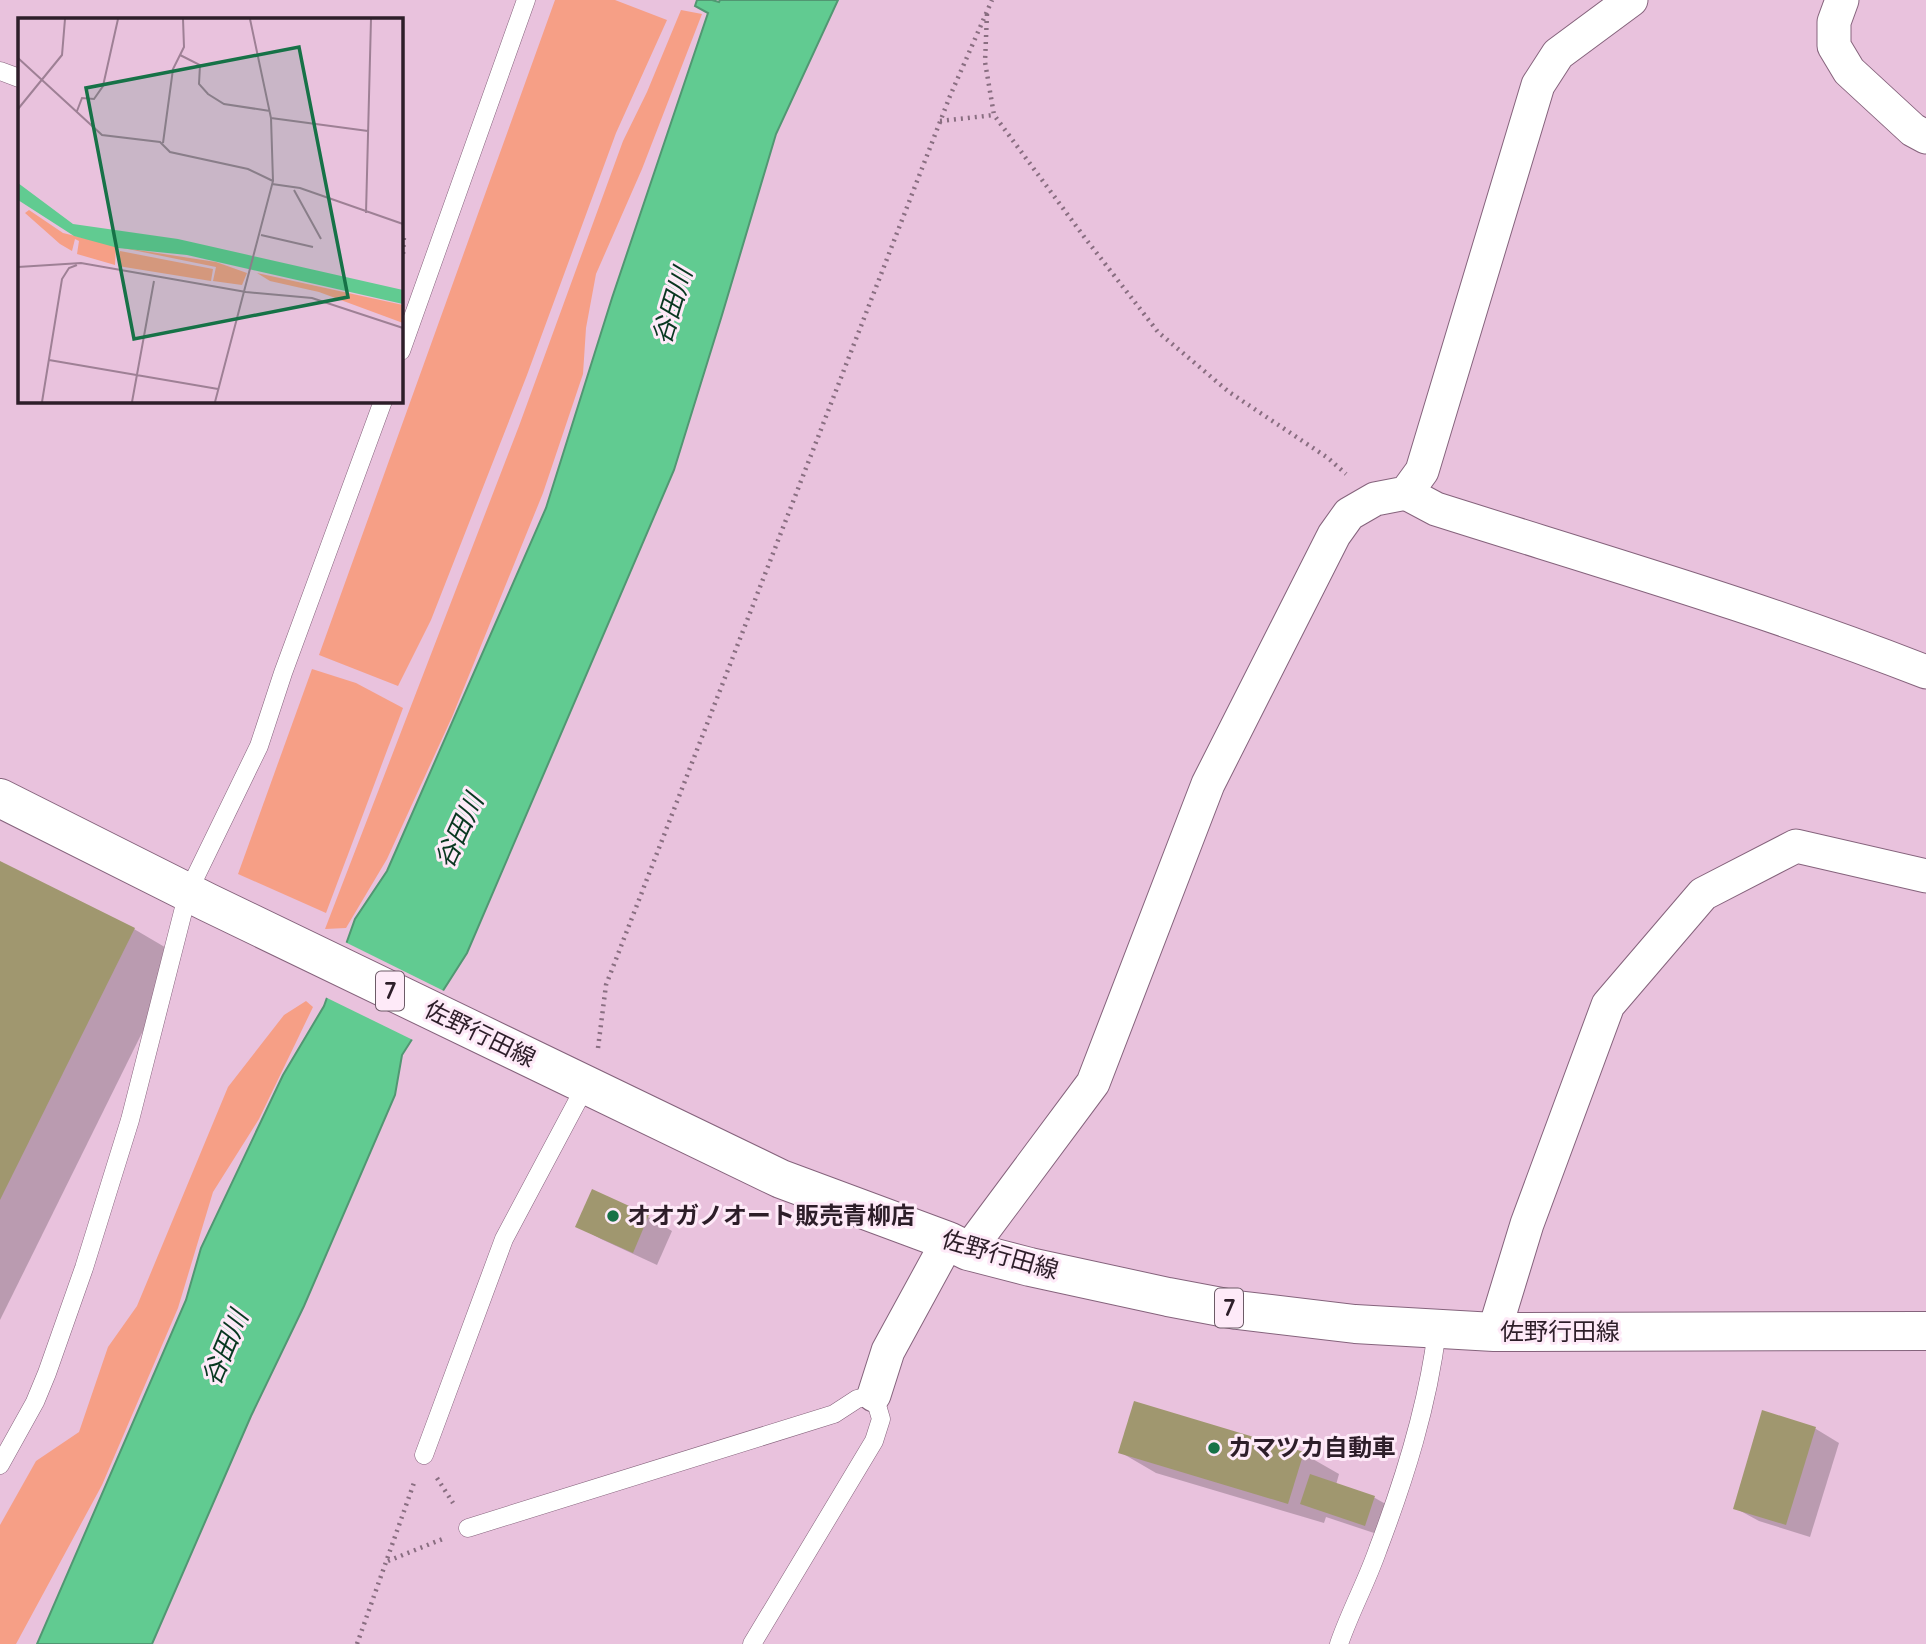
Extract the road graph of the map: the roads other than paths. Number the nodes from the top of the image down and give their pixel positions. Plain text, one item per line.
1 (526, 0) edge
2 (1631, 0) edge
3 (1842, 0) edge
4 (0, 71) edge
5 (18, 78) edge
6 (1926, 137) edge
7 (402, 348) edge
8 (383, 402) edge
9 (1406, 493) junction
10 (1926, 672) edge
11 (0, 798) edge
12 (1926, 876) edge
13 (197, 897) junction
14 (580, 1082) junction
15 (958, 1246) junction
16 (1437, 1330) junction
17 (1926, 1331) edge
18 (1494, 1332) junction
19 (874, 1395) junction
20 (424, 1455) road end
21 (0, 1465) edge
22 (468, 1528) road end
23 (752, 1644) edge
24 (1339, 1644) edge

1 - 7 lane
2 - 9 street
3 - 6 street
4 - 5 lane
8 - 13 lane
9 - 10 street
9 - 15 street
11 - 13 main road, 佐野行田線 / 7
12 - 18 street
13 - 14 main road, 佐野行田線 / 7
13 - 21 lane
14 - 15 main road, 佐野行田線 / 7
14 - 20 lane
15 - 16 main road, 佐野行田線 / 7
15 - 19 street
16 - 18 main road, 佐野行田線 / 7
16 - 24 lane
17 - 18 main road, 佐野行田線 / 7
19 - 22 lane
19 - 23 lane

